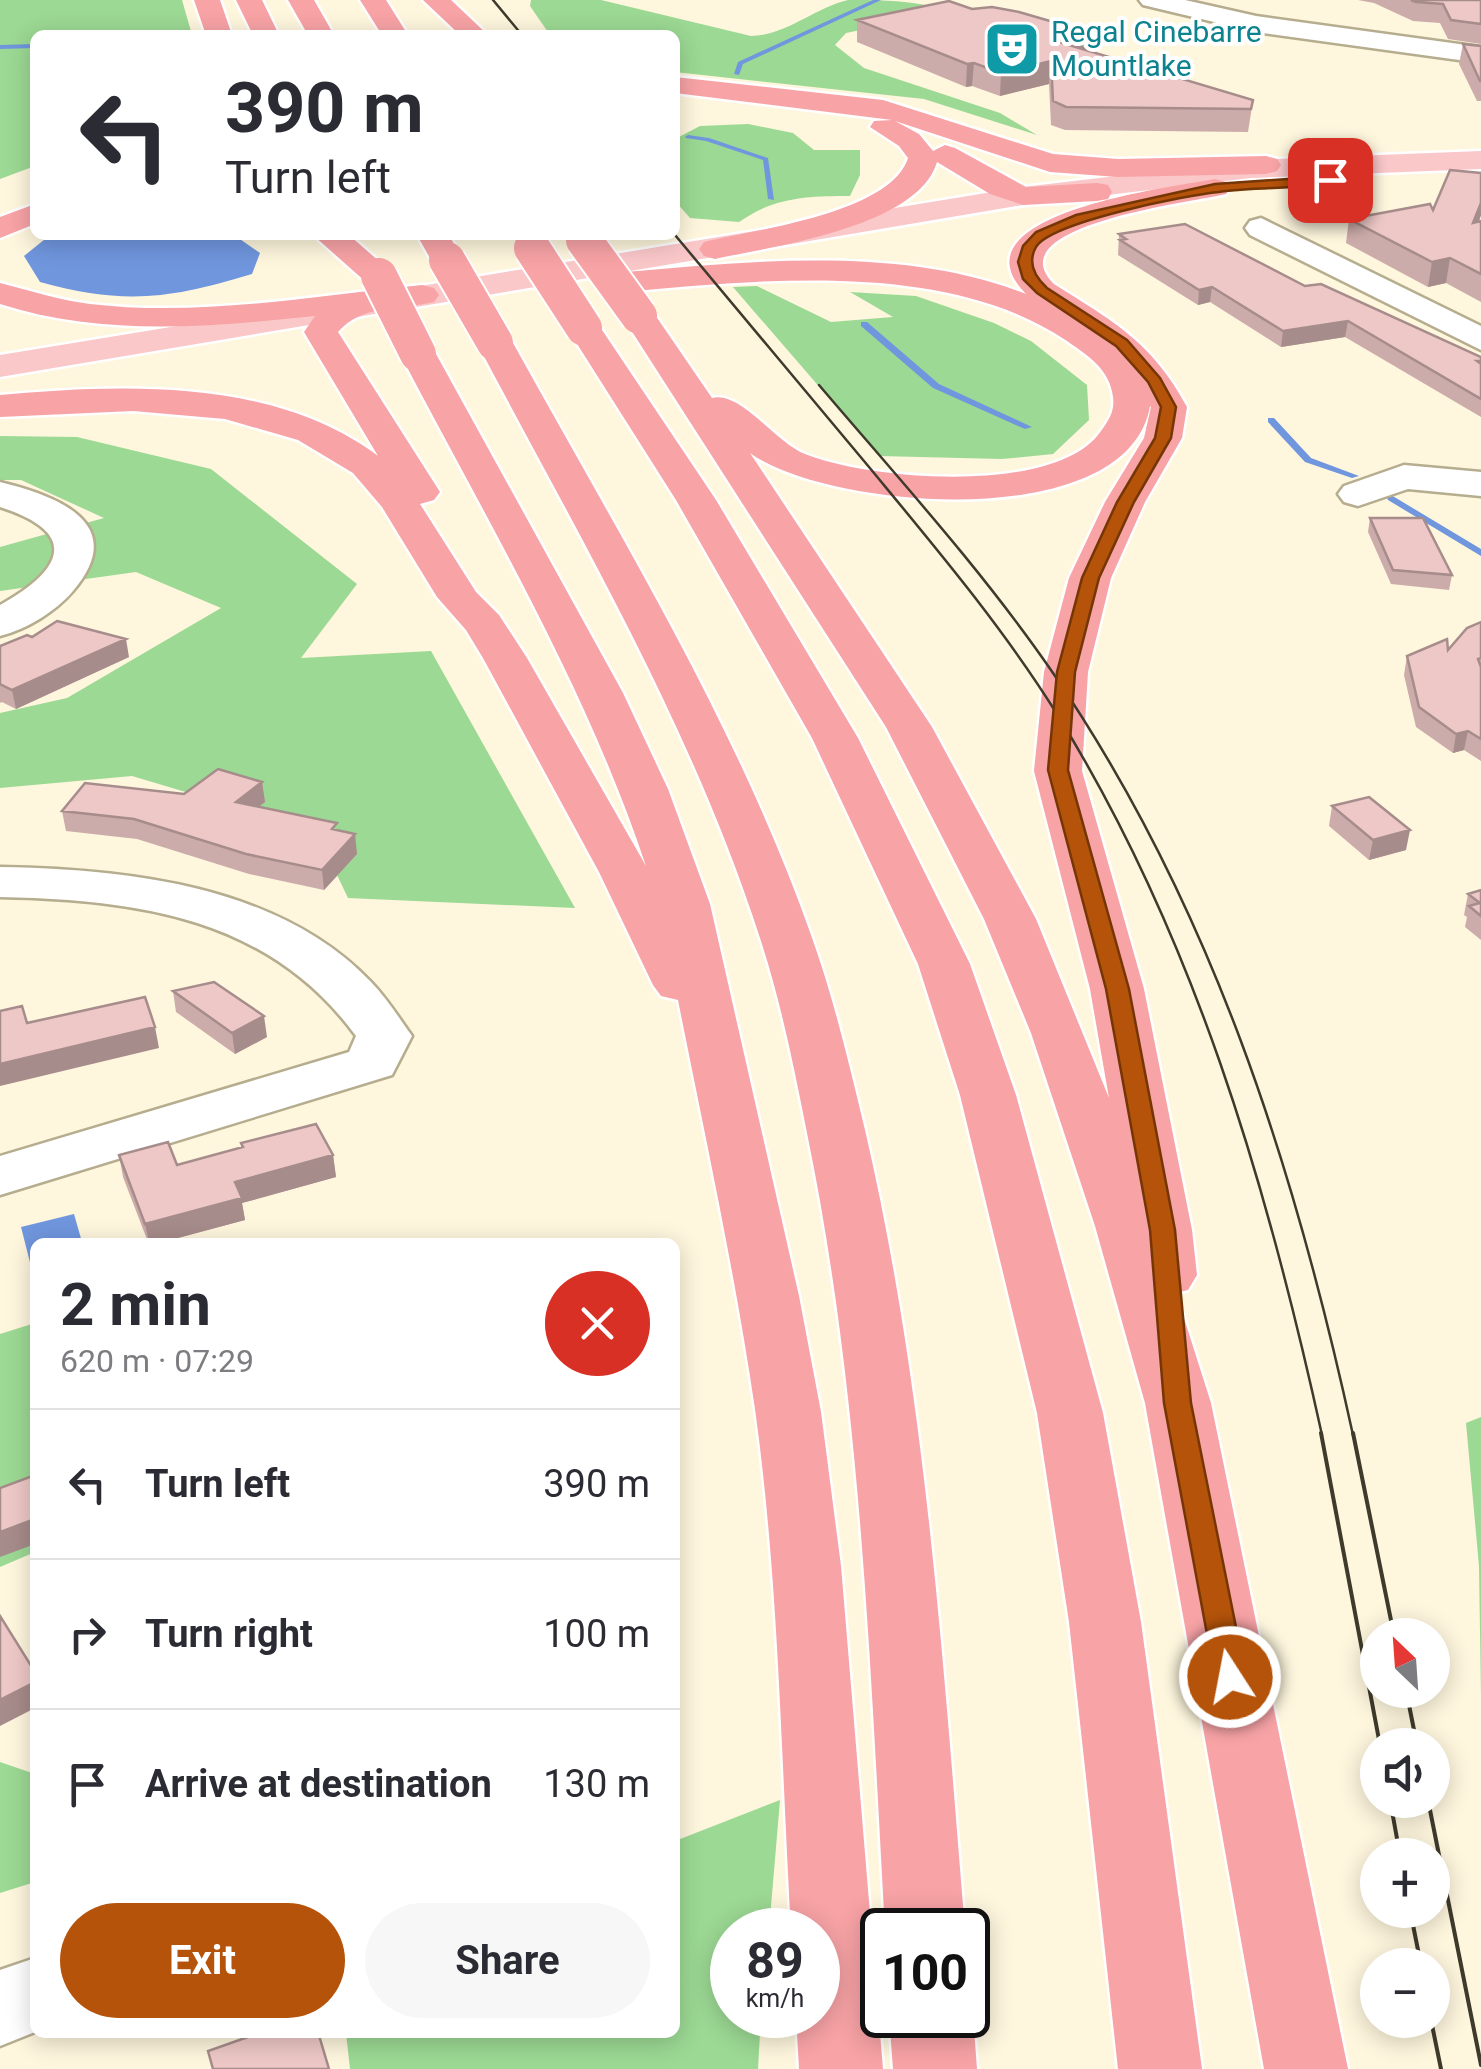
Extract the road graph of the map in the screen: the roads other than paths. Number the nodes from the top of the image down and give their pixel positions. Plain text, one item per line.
1 (207, 0) edge
2 (231, 0) edge
3 (250, 0) edge
4 (301, 0) edge
5 (373, 0) edge
6 (416, 0) edge
7 (436, 0) edge
8 (1152, 0) edge
9 (217, 30) edge
10 (233, 30) edge
11 (264, 30) edge
12 (318, 30) edge
13 (392, 30) edge
14 (436, 30) edge
15 (469, 30) edge
16 (1481, 56) edge
17 (680, 86) edge
18 (680, 108) edge
19 (853, 115) junction
20 (1481, 133) edge
21 (1481, 163) edge
22 (1266, 165) junction
23 (1404, 169) junction
24 (1481, 176) edge
25 (1481, 184) edge
26 (30, 188) edge
27 (1215, 188) junction
28 (1110, 193) junction
29 (1024, 196) junction
30 (0, 198) edge
31 (30, 215) edge
32 (0, 228) edge
33 (1261, 228) dead end
34 (928, 230) junction
35 (335, 240) edge
36 (362, 240) edge
37 (583, 240) edge
38 (528, 241) edge
39 (440, 247) edge
40 (715, 249) junction
41 (379, 276) junction
42 (624, 282) junction
43 (0, 293) edge
44 (422, 295) junction
45 (357, 306) junction
46 (645, 324) junction
47 (320, 332) junction
48 (1481, 340) edge
49 (0, 368) edge
50 (53, 375) junction
51 (0, 384) edge
52 (0, 406) edge
53 (1481, 484) edge
54 (0, 494) edge
55 (1358, 494) dead end
56 (482, 620) junction
57 (0, 622) edge
58 (0, 882) edge
59 (725, 1099) junction
60 (0, 1176) edge
61 (1178, 1403) junction
62 (923, 1908) edge
63 (30, 1997) edge
64 (0, 2008) edge
65 (933, 2038) edge
66 (840, 2069) edge
67 (935, 2069) edge
68 (1160, 2069) edge
69 (1306, 2069) edge

1 - 9 highway
2 - 10 highway
3 - 11 highway
4 - 12 highway
5 - 13 highway
6 - 14 highway
7 - 15 highway
8 - 16 street
17 - 22 highway
18 - 19 highway
19 - 29 highway
19 - 40 highway
20 - 23 main road
21 - 23 main road
21 - 28 main road
22 - 23 main road
22 - 29 main road
23 - 24 main road
23 - 25 main road
23 - 27 main road
26 - 30 highway
27 - 34 main road
27 - 61 highway
28 - 29 highway
28 - 34 main road
29 - 40 main road
31 - 32 highway
33 - 48 street
34 - 42 main road
35 - 41 highway
36 - 41 highway
37 - 46 highway, bridge
38 - 68 highway, bridge
39 - 62 highway, bridge
40 - 44 main road
41 - 59 highway, bridge
42 - 46 highway
42 - 47 main road
43 - 44 highway
44 - 45 main road
45 - 47 highway
45 - 49 main road
46 - 61 highway
47 - 50 main road
47 - 56 highway
49 - 50 highway
50 - 51 main road
52 - 56 highway
53 - 55 street
54 - 57 street
56 - 59 highway
58 - 60 street
59 - 66 highway
61 - 69 highway
63 - 64 street
65 - 67 highway

